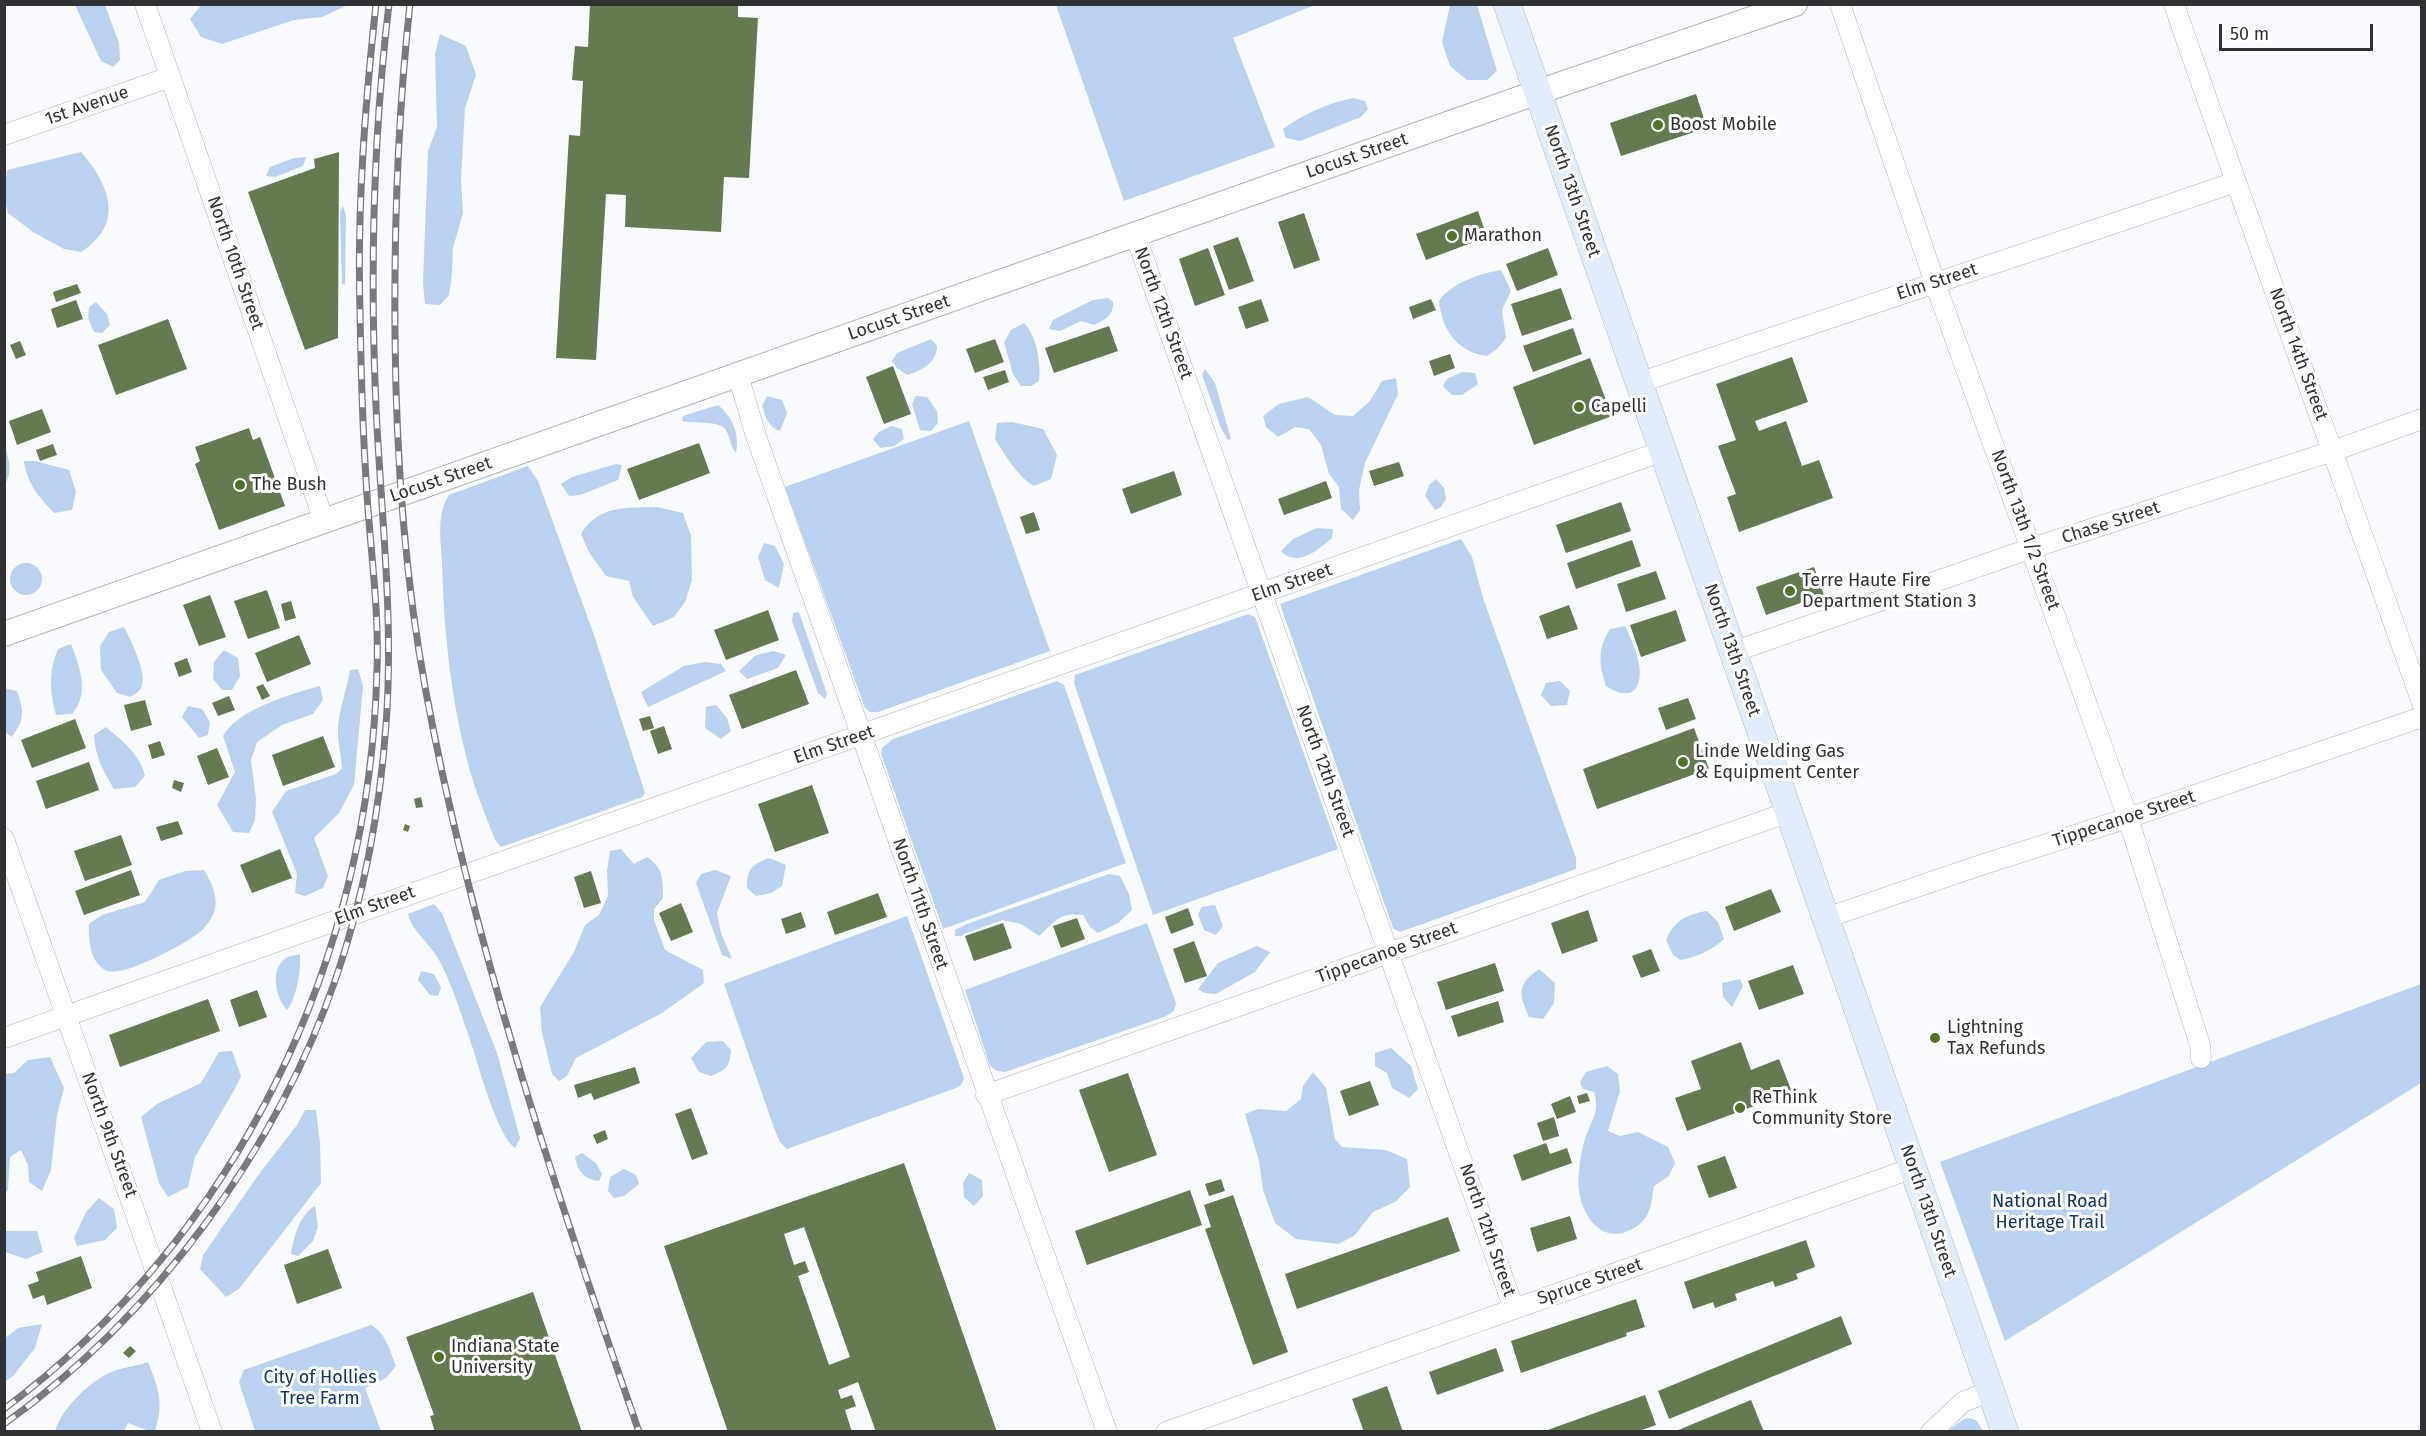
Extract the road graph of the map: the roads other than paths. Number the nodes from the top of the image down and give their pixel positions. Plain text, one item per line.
1 (145, 4) edge
2 (1507, 4) edge
3 (1795, 4) edge
4 (1840, 4) edge
5 (2175, 4) edge
6 (170, 77) junction
7 (1538, 92) junction
8 (4, 135) edge
9 (2235, 182) junction
10 (1135, 234) junction
11 (1935, 282) junction
12 (738, 375) junction
13 (1639, 383) junction
14 (2421, 419) edge
15 (1663, 451) junction
16 (2333, 451) junction
17 (324, 521) junction
18 (2032, 548) junction
19 (1262, 594) junction
20 (4, 634) edge
21 (1733, 651) junction
22 (2421, 703) edge
23 (2421, 717) edge
24 (861, 735) junction
25 (1788, 812) junction
26 (2128, 819) junction
27 (4, 839) edge
28 (1826, 918) junction
29 (1390, 952) junction
30 (66, 1016) junction
31 (4, 1038) edge
32 (2201, 1058) dead end
33 (986, 1095) junction
34 (1913, 1168) junction
35 (1514, 1309) junction
36 (1991, 1391) junction
37 (212, 1431) edge
38 (1107, 1431) edge
39 (1166, 1431) edge
40 (1931, 1431) edge
41 (2005, 1431) edge

1 - 6 street, North 10th Street
2 - 7 main road, North 13th Street
3 - 7 street, Locust Street
4 - 11 street, North 13th 1/2 Street
5 - 9 street, North 14th Street
6 - 8 street, 1st Avenue
6 - 17 street, North 10th Street
7 - 10 street, Locust Street
7 - 13 main road, North 13th Street
9 - 11 street, Elm Street
9 - 16 street, North 14th Street
10 - 12 street, Locust Street
10 - 19 street, North 12th Street
11 - 13 street, Elm Street
11 - 18 street, North 13th 1/2 Street
12 - 17 street, Locust Street
12 - 24 street, North 11th Street
13 - 15 main road, North 13th Street
14 - 16 street, Chase Street
15 - 19 street, Elm Street
15 - 21 main road, North 13th Street
16 - 18 street, Chase Street
16 - 22 street, North 14th Street
17 - 20 street, Locust Street
18 - 21 street, Chase Street
18 - 26 street, North 13th 1/2 Street
19 - 24 street, Elm Street
19 - 29 street, North 12th Street
21 - 25 main road, North 13th Street
23 - 26 street, Tippecanoe Street
24 - 30 street, Elm Street
24 - 33 street, North 11th Street
25 - 28 main road, North 13th Street
25 - 29 street, Tippecanoe Street
26 - 28 street, Tippecanoe Street
26 - 32 street, North 13th 1/2 Street
27 - 30 street, North 9th Street
28 - 34 main road, North 13th Street
29 - 33 street, Tippecanoe Street
29 - 35 street, North 12th Street
30 - 31 street, Elm Street
30 - 37 street, North 9th Street
33 - 38 street, North 11th Street
34 - 35 street, Spruce Street
34 - 36 main road, North 13th Street
35 - 39 street, Spruce Street
36 - 40 street
36 - 41 main road, North 13th Street

